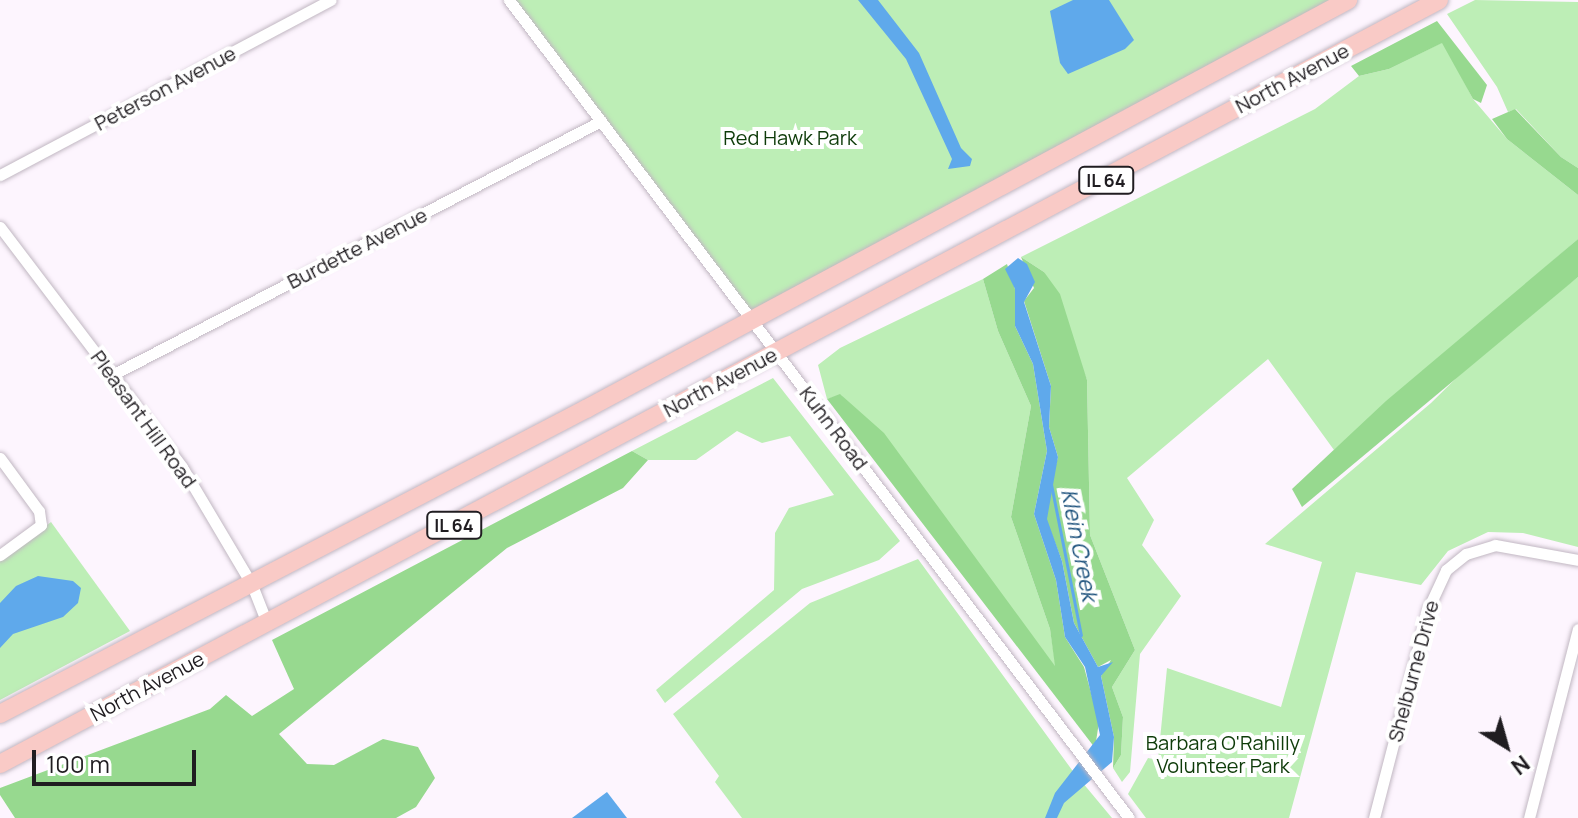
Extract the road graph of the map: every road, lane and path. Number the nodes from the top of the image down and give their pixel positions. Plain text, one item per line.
1 (331, 0) edge
2 (509, 0) edge
3 (1348, 0) edge
4 (1439, 0) edge
5 (601, 121) junction
6 (0, 175) edge
7 (0, 227) edge
8 (752, 321) junction
9 (776, 351) junction
10 (112, 375) junction
11 (0, 458) edge
12 (0, 555) edge
13 (1578, 560) edge
14 (252, 585) junction
15 (267, 623) junction
16 (1578, 629) edge
17 (0, 714) edge
18 (0, 764) edge
19 (1129, 818) edge
20 (1374, 818) edge
21 (1529, 818) edge

1 - 6 street, Peterson Avenue
2 - 5 street, Kuhn Road
3 - 8 main road, North Avenue / IL 64
4 - 9 main road, North Avenue / IL 64
5 - 8 street, Kuhn Road
5 - 10 street, Burdette Avenue
7 - 10 street, Pleasant Hill Road
8 - 9 street, Kuhn Road
8 - 14 main road, North Avenue / IL 64
9 - 15 main road, North Avenue / IL 64
9 - 19 street, Kuhn Road
10 - 14 street, Pleasant Hill Road
11 - 12 street
13 - 20 street, Shelburne Drive
14 - 15 street, Pleasant Hill Road
14 - 17 main road, North Avenue / IL 64
15 - 18 main road, North Avenue / IL 64
16 - 21 street

